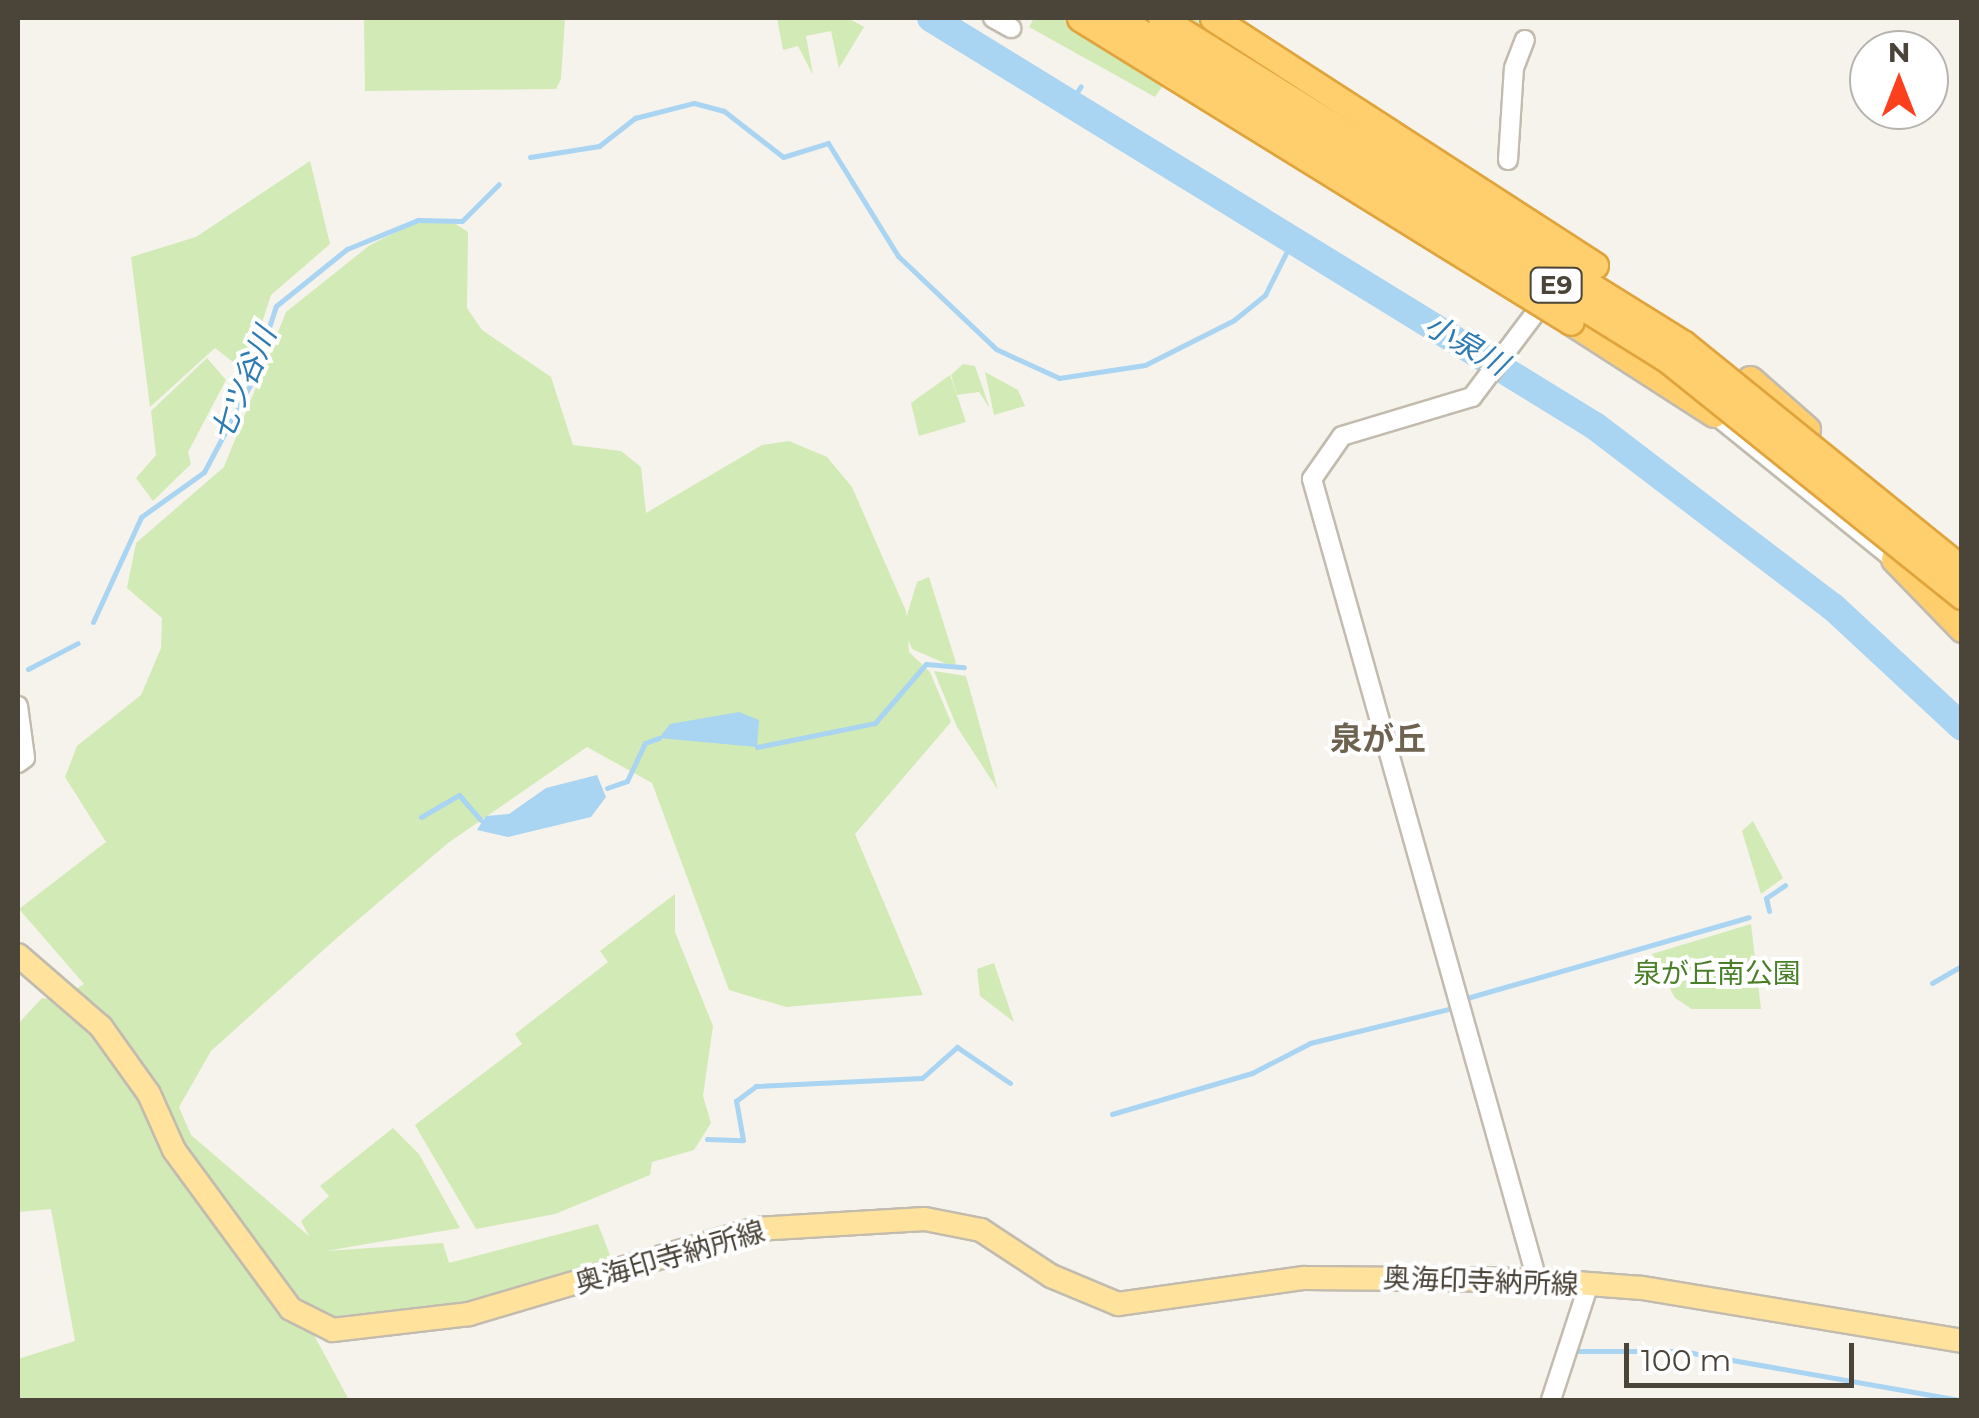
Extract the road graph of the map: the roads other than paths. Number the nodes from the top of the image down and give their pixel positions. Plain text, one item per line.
1 (993, 18) edge
2 (1080, 18) edge
3 (1118, 18) edge
4 (1161, 18) edge
5 (1213, 18) edge
6 (1236, 18) edge
7 (1011, 28) dead end
8 (1526, 40) dead end
9 (1508, 160) dead end
10 (1563, 274) junction
11 (1594, 300) junction
12 (1714, 414) junction
13 (1869, 488) junction
14 (1894, 559) junction
15 (1962, 568) edge
16 (1962, 596) edge
17 (1962, 618) edge
18 (1962, 629) edge
19 (18, 706) edge
20 (18, 763) edge
21 (18, 955) edge
22 (1536, 1280) junction
23 (1590, 1284) junction
24 (1962, 1341) edge
25 (1552, 1400) edge

1 - 7 street
2 - 12 highway, bridge
3 - 16 highway, E9, bridge
4 - 15 highway, E9, bridge
5 - 13 highway, bridge
6 - 10 street
8 - 9 street
10 - 11 street
10 - 22 street
11 - 12 street
11 - 13 street
12 - 14 street
13 - 15 street
14 - 17 street
14 - 18 highway
19 - 20 street
21 - 22 main road, 奥海印寺納所線
22 - 23 main road, 奥海印寺納所線
23 - 24 main road, 奥海印寺納所線
23 - 25 street

